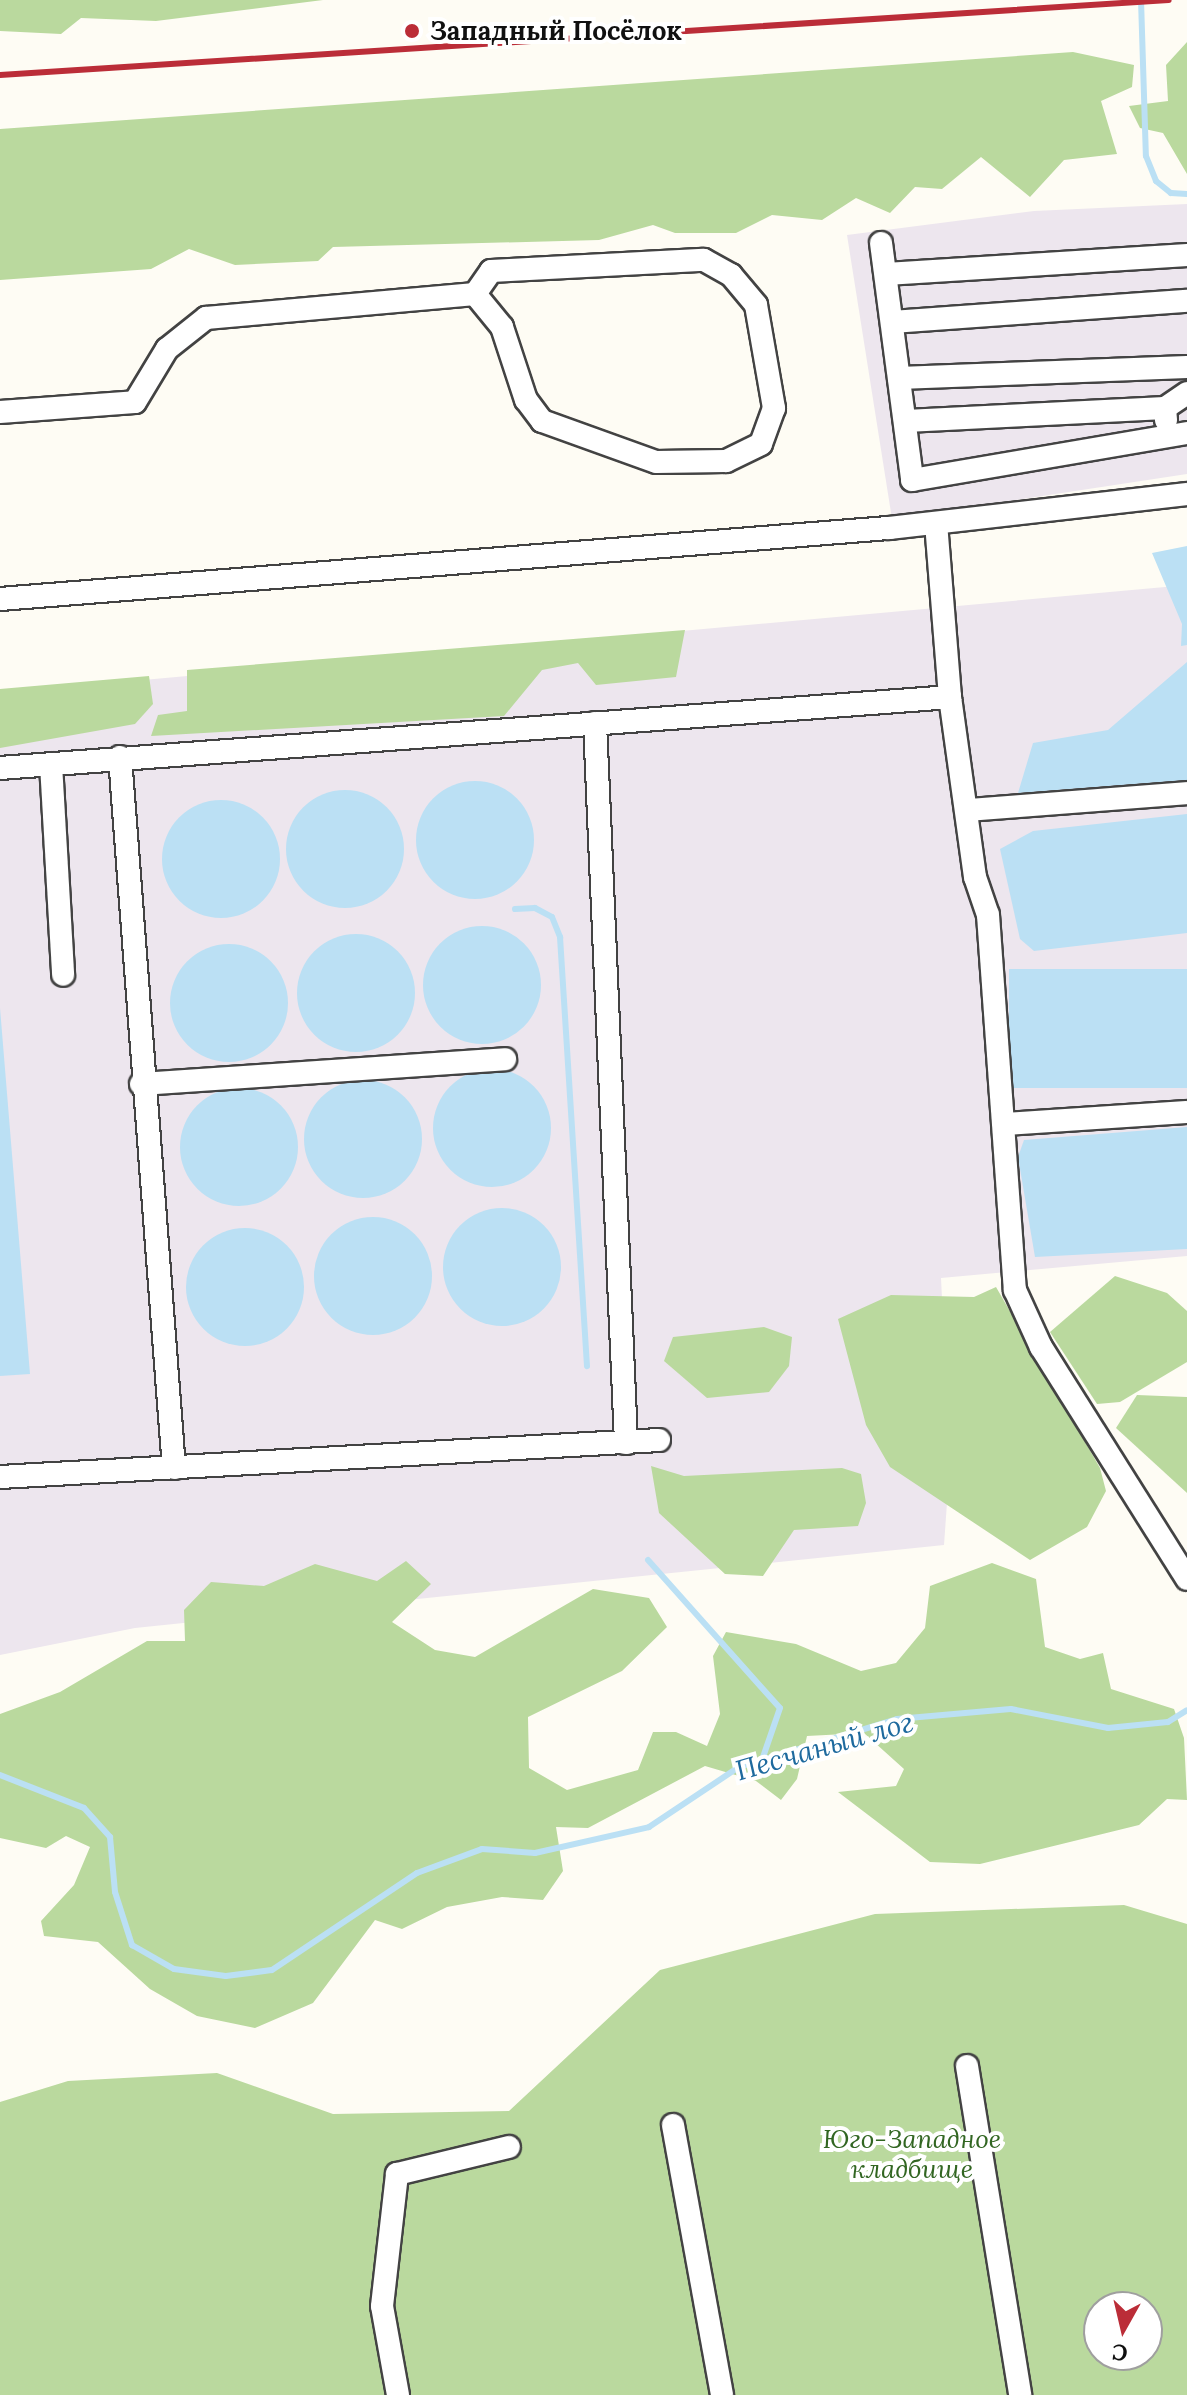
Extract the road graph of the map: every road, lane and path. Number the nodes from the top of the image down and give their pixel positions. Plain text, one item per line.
1 (881, 243) dead end
2 (1187, 255) edge
3 (886, 274) junction
4 (475, 294) junction
5 (1187, 301) edge
6 (892, 322) junction
7 (1187, 367) edge
8 (899, 378) junction
9 (1187, 393) edge
10 (1165, 408) junction
11 (0, 412) edge
12 (906, 421) junction
13 (1177, 434) edge
14 (1187, 494) edge
15 (936, 523) junction
16 (0, 599) edge
17 (950, 697) junction
18 (595, 723) junction
19 (120, 757) junction
20 (51, 764) junction
21 (0, 768) edge
22 (1187, 793) edge
23 (968, 810) junction
24 (63, 975) dead end
25 (505, 1059) dead end
26 (141, 1084) junction
27 (1187, 1112) edge
28 (1005, 1124) junction
29 (659, 1440) dead end
30 (626, 1443) junction
31 (174, 1468) junction
32 (0, 1477) edge
33 (1187, 1579) edge
34 (967, 2066) dead end
35 (673, 2125) dead end
36 (509, 2147) dead end
37 (398, 2395) edge
38 (722, 2395) edge
39 (1020, 2395) edge

1 - 3 street
2 - 3 street
3 - 6 street
4 - 4 street
4 - 11 street
5 - 6 street
6 - 8 street
7 - 8 street
8 - 12 street
9 - 10 street
10 - 12 street
10 - 13 street
12 - 13 street
14 - 15 street
15 - 16 street
15 - 17 street
17 - 18 street
17 - 23 street
18 - 19 street
18 - 30 street
19 - 20 street
19 - 26 street
20 - 21 street
20 - 24 street
22 - 23 street
23 - 28 street
25 - 26 street
26 - 31 street
27 - 28 street
28 - 33 street
29 - 30 street
30 - 31 street
31 - 32 street
34 - 39 street
35 - 38 street
36 - 37 street

